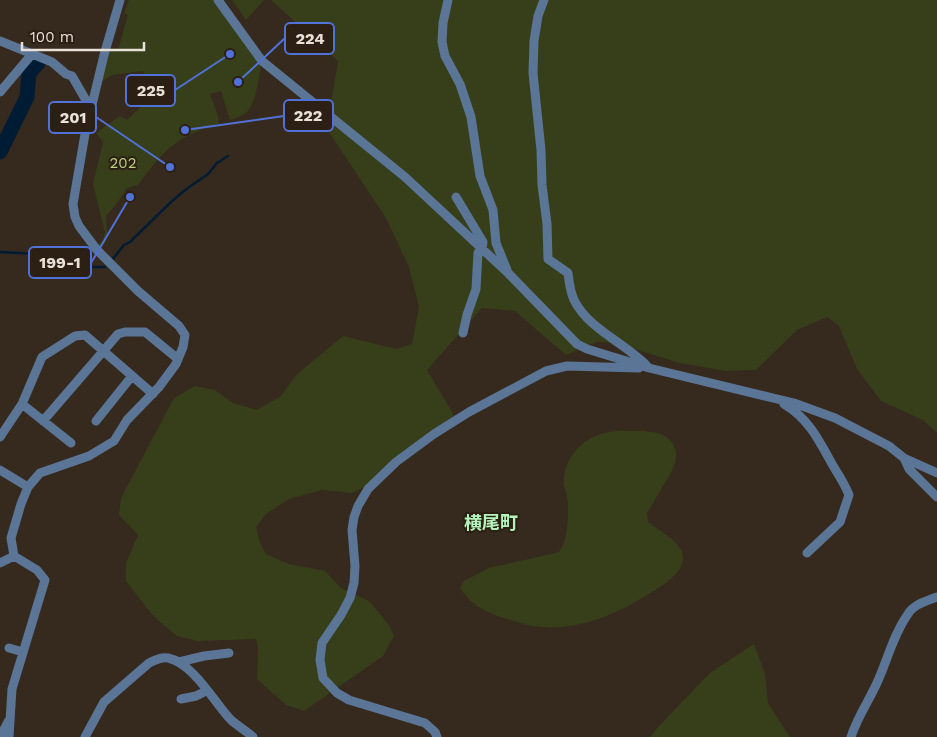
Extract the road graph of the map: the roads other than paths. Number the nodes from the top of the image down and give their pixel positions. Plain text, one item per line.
1 (120, 0) edge
2 (218, 0) edge
3 (448, 0) edge
4 (544, 0) edge
5 (0, 41) edge
6 (32, 54) junction
7 (4, 81) edge
8 (89, 91) junction
9 (0, 92) edge
10 (85, 109) junction
11 (456, 197) dead end
12 (482, 250) junction
13 (508, 273) junction
14 (463, 333) dead end
15 (103, 350) junction
16 (178, 359) junction
17 (649, 368) junction
18 (132, 376) junction
19 (153, 394) junction
20 (773, 397) junction
21 (22, 404) junction
22 (44, 421) junction
23 (96, 421) dead end
24 (0, 437) edge
25 (71, 443) dead end
26 (904, 458) junction
27 (0, 470) edge
28 (937, 473) edge
29 (28, 487) junction
30 (937, 497) edge
31 (807, 553) dead end
32 (14, 556) junction
33 (0, 563) edge
34 (937, 596) edge
35 (9, 648) dead end
36 (23, 652) junction
37 (229, 653) dead end
38 (178, 662) junction
39 (206, 691) junction
40 (181, 699) dead end
41 (10, 717) junction
42 (0, 737) edge
43 (9, 737) edge
44 (86, 737) edge
45 (252, 737) edge
46 (437, 737) edge
47 (851, 737) edge

1 - 8 street
2 - 12 street
3 - 13 street
4 - 17 street
5 - 6 street
6 - 7 street
6 - 8 street
7 - 9 street
8 - 10 street
8 - 10 street
10 - 16 street
11 - 12 street
12 - 13 street
12 - 14 street
13 - 17 street
15 - 16 street
15 - 18 street
15 - 21 street
15 - 22 street
16 - 19 street
17 - 20 street
17 - 46 street
18 - 19 street
18 - 23 street
19 - 29 street
20 - 26 street
20 - 31 street
21 - 22 street
21 - 24 street
22 - 25 street
26 - 28 street
26 - 30 street
27 - 29 street
29 - 32 street
32 - 33 street
32 - 36 street
34 - 47 street
35 - 36 street
36 - 41 street
37 - 38 street
38 - 39 street
38 - 44 street
39 - 40 street
39 - 45 street
41 - 42 street
41 - 43 street

